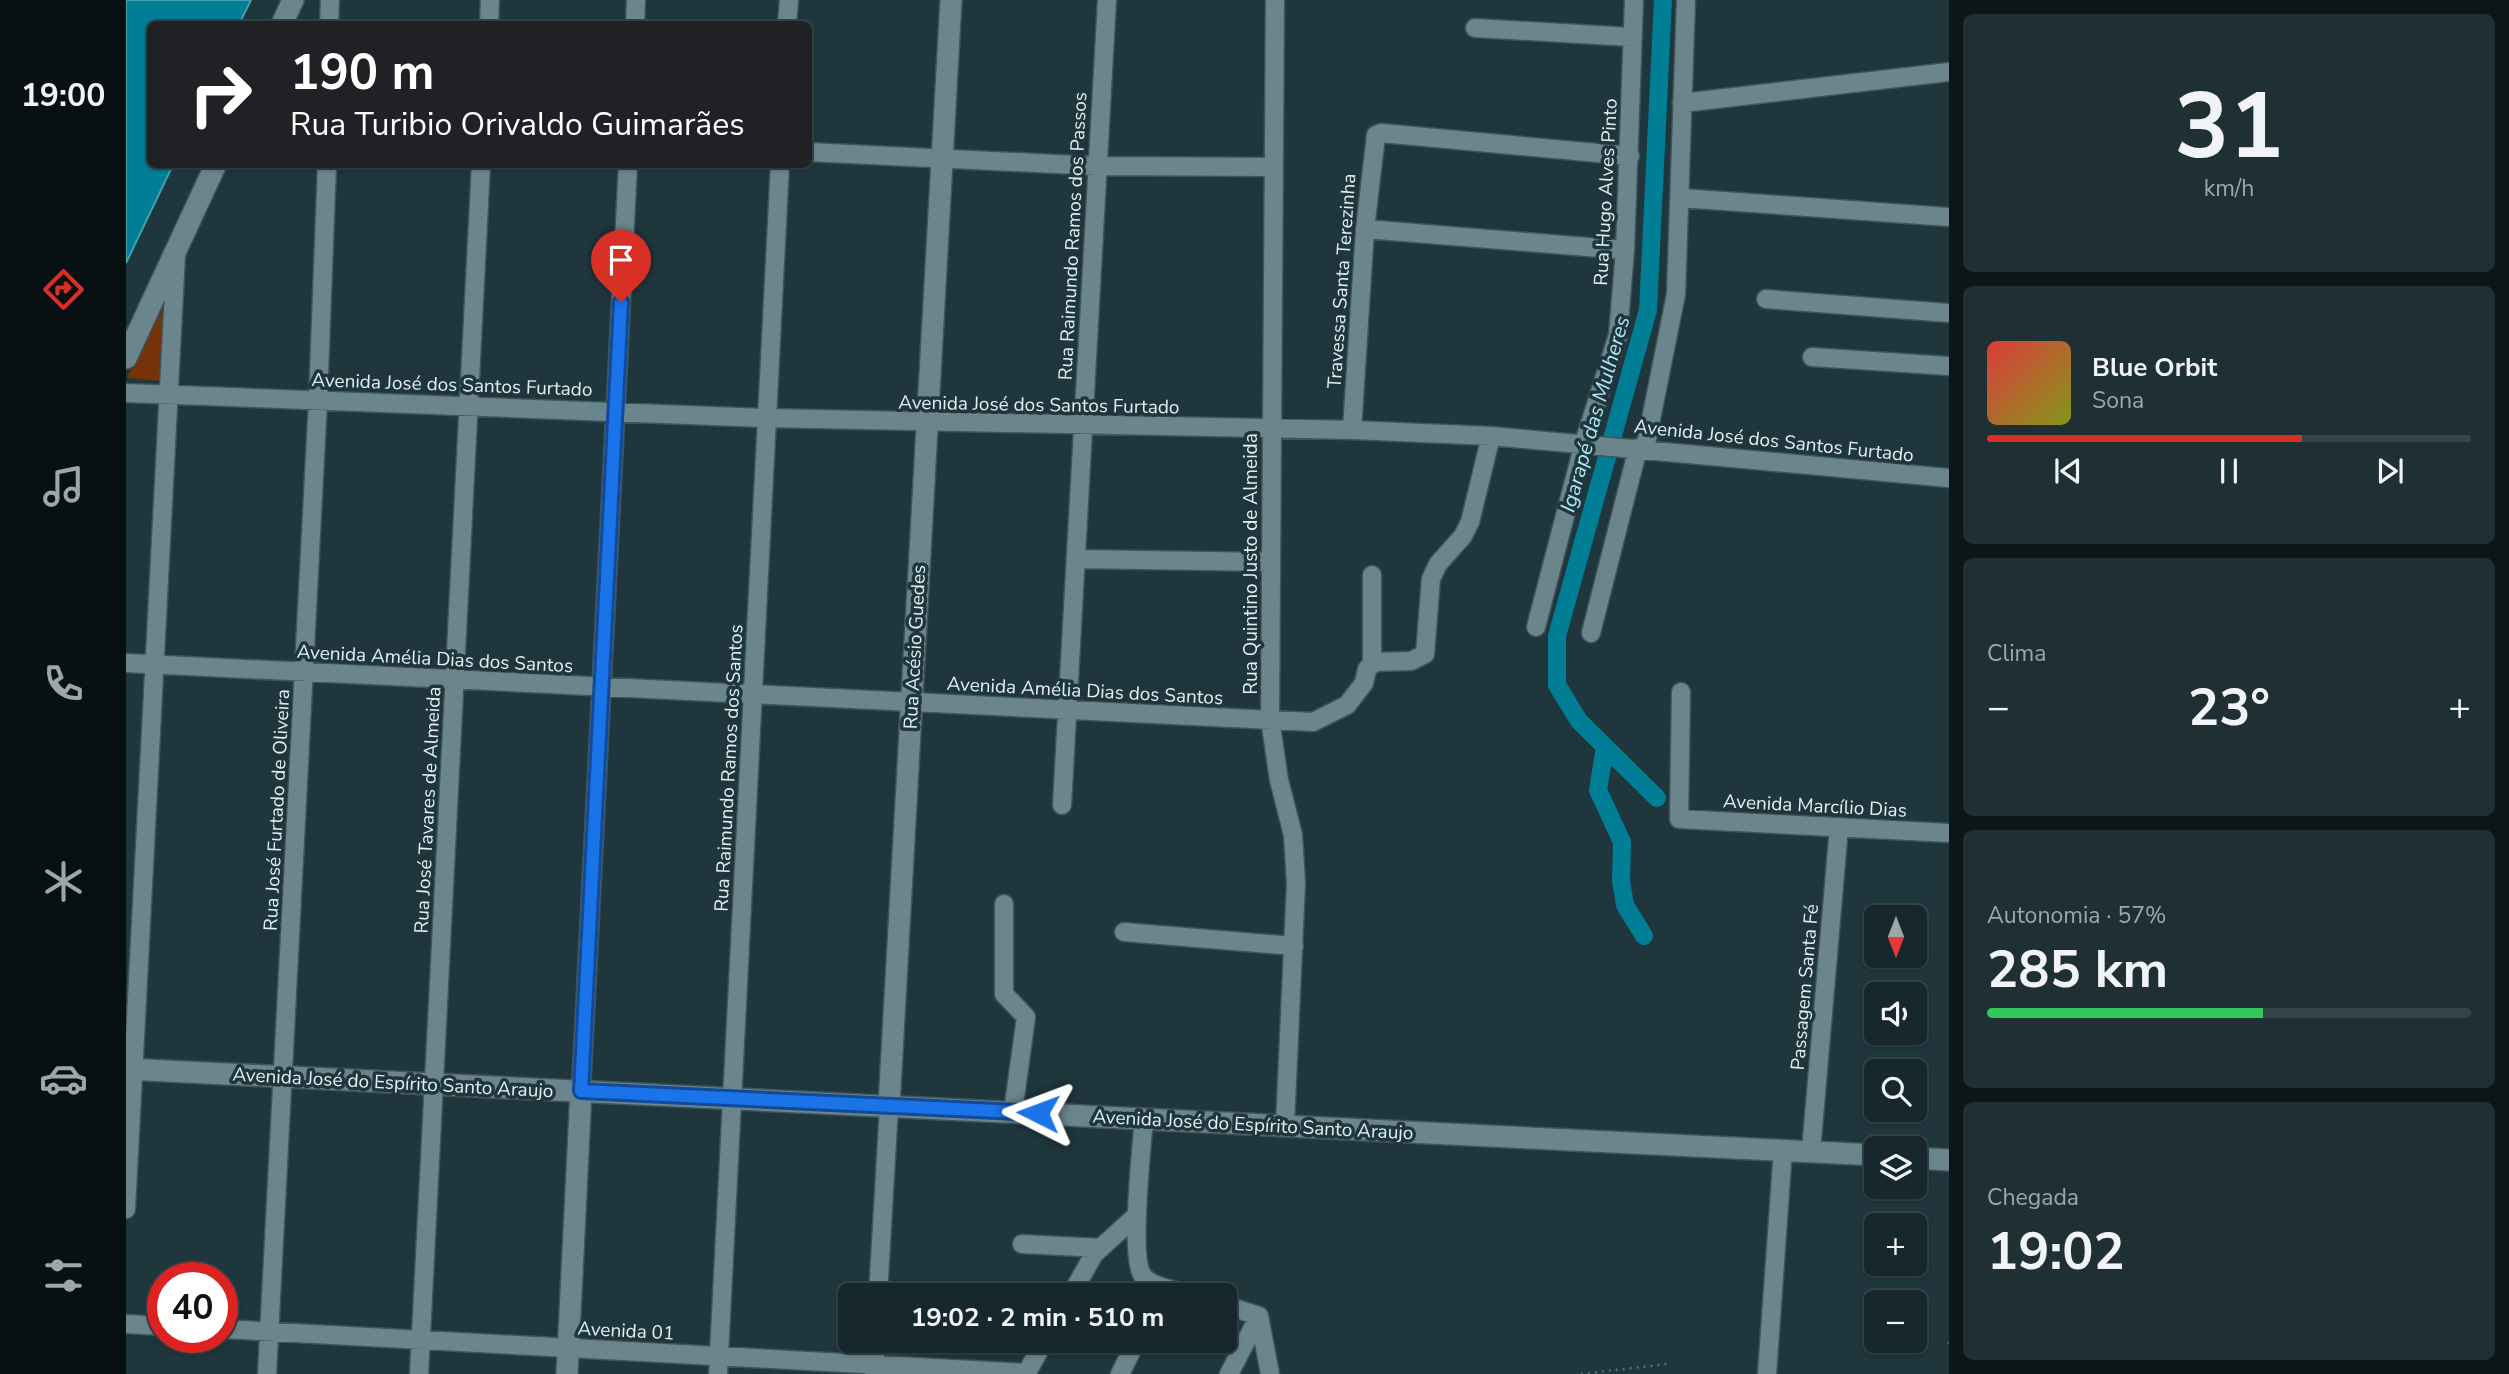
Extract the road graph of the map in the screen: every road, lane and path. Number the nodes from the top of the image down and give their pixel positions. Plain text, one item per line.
1 (293, 0) edge
2 (330, 0) edge
3 (490, 0) edge
4 (636, 0) edge
5 (789, 0) edge
6 (951, 0) edge
7 (1107, 0) edge
8 (1275, 0) edge
9 (1634, 0) edge
10 (1686, 0) edge
11 (283, 21) edge
12 (329, 21) edge
13 (489, 21) edge
14 (635, 21) edge
15 (788, 21) edge
16 (1475, 28) dead end
17 (1632, 37) junction
18 (1949, 72) edge
19 (1682, 103) junction
20 (812, 152) edge
21 (1630, 156) junction
22 (942, 159) junction
23 (1097, 166) junction
24 (1273, 167) junction
25 (214, 168) edge
26 (327, 168) edge
27 (481, 168) edge
28 (628, 168) edge
29 (780, 168) edge
30 (1681, 198) junction
31 (1949, 217) edge
32 (1365, 229) junction
33 (177, 249) junction
34 (1625, 250) junction
35 (1766, 299) dead end
36 (1949, 313) edge
37 (1812, 357) dead end
38 (126, 358) edge
39 (1949, 366) edge
40 (126, 393) edge
41 (169, 393) junction
42 (318, 400) junction
43 (469, 406) junction
44 (615, 412) junction
45 (767, 418) junction
46 (926, 422) junction
47 (1082, 426) junction
48 (1352, 430) junction
49 (1271, 431) junction
50 (1491, 436) junction
51 (1590, 444) junction
52 (1637, 448) junction
53 (1949, 478) edge
54 (1076, 559) junction
55 (1271, 562) junction
56 (1371, 575) dead end
57 (1536, 627) dead end
58 (1591, 633) dead end
59 (126, 663) edge
60 (155, 664) junction
61 (1372, 665) junction
62 (304, 672) junction
63 (454, 681) junction
64 (601, 689) junction
65 (1681, 692) dead end
66 (753, 695) junction
67 (911, 702) junction
68 (1068, 711) junction
69 (1270, 719) junction
70 (1062, 805) dead end
71 (1839, 827) junction
72 (1949, 833) edge
73 (1004, 904) dead end
74 (1124, 932) dead end
75 (1294, 946) junction
76 (130, 1069) edge
77 (283, 1077) junction
78 (434, 1084) junction
79 (581, 1091) junction
80 (732, 1098) junction
81 (889, 1106) junction
82 (1013, 1112) junction
83 (1144, 1118) junction
84 (1285, 1125) junction
85 (1783, 1149) junction
86 (1811, 1151) junction
87 (1864, 1154) edge
88 (1927, 1159) edge
89 (1949, 1160) edge
90 (126, 1209) edge
91 (1137, 1215) junction
92 (1022, 1244) dead end
93 (1101, 1248) junction
94 (879, 1283) edge
95 (1079, 1283) edge
96 (1152, 1283) edge
97 (1237, 1309) edge
98 (1259, 1316) junction
99 (126, 1324) edge
100 (147, 1325) edge
101 (238, 1330) edge
102 (270, 1332) junction
103 (420, 1340) junction
104 (568, 1348) junction
105 (1038, 1353) edge
106 (1130, 1353) edge
107 (1667, 1364) dead end
108 (719, 1365) edge
109 (874, 1369) edge
110 (1026, 1373) edge
111 (267, 1374) edge
112 (419, 1374) edge
113 (567, 1374) edge
114 (1120, 1374) edge
115 (1229, 1374) edge
116 (1270, 1374) edge
117 (1581, 1374) edge
118 (1767, 1374) edge

1 - 11 street
2 - 12 street
3 - 13 street
4 - 14 street
5 - 15 street
6 - 22 street, Rua Acésio Guedes
7 - 23 street, Rua Raimundo Ramos dos Passos
8 - 24 street, Rua Quintino Justo de Almeida
9 - 17 street, Rua Hugo Alves Pinto
10 - 19 street
16 - 17 street
17 - 21 street, Rua Hugo Alves Pinto
18 - 19 street
19 - 30 street
20 - 22 street
21 - 32 street, Travessa Santa Terezinha
21 - 34 street, Rua Hugo Alves Pinto
22 - 23 street
22 - 46 street, Rua Acésio Guedes
23 - 24 street
23 - 47 street, Rua Raimundo Ramos dos Passos
24 - 49 street, Rua Quintino Justo de Almeida
25 - 33 street
26 - 42 street, Rua José Furtado de Oliveira
27 - 43 street, Rua José Tavares de Almeida
28 - 44 street
29 - 45 street, Rua Raimundo Ramos dos Santos
30 - 31 street
30 - 52 street
32 - 34 street
32 - 48 street, Travessa Santa Terezinha
33 - 38 street
33 - 41 street
34 - 51 street, Rua Hugo Alves Pinto
35 - 36 street
37 - 39 street
40 - 41 street, Avenida José dos Santos Furtado
41 - 42 street, Avenida José dos Santos Furtado
41 - 60 street
42 - 43 street, Avenida José dos Santos Furtado
42 - 62 street, Rua José Furtado de Oliveira
43 - 44 street, Avenida José dos Santos Furtado
43 - 63 street, Rua José Tavares de Almeida
44 - 45 street, Avenida José dos Santos Furtado
44 - 64 street
45 - 46 street, Avenida José dos Santos Furtado
45 - 66 street, Rua Raimundo Ramos dos Santos
46 - 47 street, Avenida José dos Santos Furtado
46 - 67 street, Rua Acésio Guedes
47 - 49 street, Avenida José dos Santos Furtado
47 - 54 street, Rua Raimundo Ramos dos Passos
48 - 49 street, Avenida José dos Santos Furtado
48 - 50 street, Avenida José dos Santos Furtado
49 - 55 street, Rua Quintino Justo de Almeida
50 - 51 street, Avenida José dos Santos Furtado
50 - 61 street
51 - 52 street, Avenida José dos Santos Furtado
51 - 57 street, Rua Hugo Alves Pinto
52 - 53 street, Avenida José dos Santos Furtado
52 - 58 street
54 - 55 street
54 - 68 street, Rua Raimundo Ramos dos Passos
55 - 69 street, Rua Quintino Justo de Almeida
56 - 61 street
59 - 60 street, Avenida Amélia Dias dos Santos
60 - 62 street, Avenida Amélia Dias dos Santos
60 - 76 street
61 - 69 street, Avenida Amélia Dias dos Santos
62 - 63 street, Avenida Amélia Dias dos Santos
62 - 77 street, Rua José Furtado de Oliveira
63 - 64 street, Avenida Amélia Dias dos Santos
63 - 78 street, Rua José Tavares de Almeida
64 - 66 street, Avenida Amélia Dias dos Santos
64 - 79 street
65 - 71 street, Avenida Marcílio Dias
66 - 67 street, Avenida Amélia Dias dos Santos
66 - 80 street, Rua Raimundo Ramos dos Santos
67 - 68 street, Avenida Amélia Dias dos Santos
67 - 81 street, Rua Acésio Guedes
68 - 69 street, Avenida Amélia Dias dos Santos
68 - 70 street, Rua Raimundo Ramos dos Passos
69 - 75 street, Rua Quintino Justo de Almeida
71 - 72 street, Avenida Marcílio Dias
71 - 86 street, Passagem Santa Fé
73 - 82 street
74 - 75 street
75 - 84 street, Rua Quintino Justo de Almeida
76 - 77 street, Avenida José do Espírito Santo Araujo
76 - 90 street
77 - 78 street, Avenida José do Espírito Santo Araujo
77 - 102 street, Rua José Furtado de Oliveira
78 - 79 street, Avenida José do Espírito Santo Araujo
78 - 103 street, Rua José Tavares de Almeida
79 - 80 street, Avenida José do Espírito Santo Araujo
79 - 104 street
80 - 81 street, Avenida José do Espírito Santo Araujo
80 - 108 street, Rua Raimundo Ramos dos Santos
81 - 82 street, Avenida José do Espírito Santo Araujo
81 - 94 street, Rua Acésio Guedes
82 - 83 street, Avenida José do Espírito Santo Araujo
83 - 84 street, Avenida José do Espírito Santo Araujo
83 - 91 street
84 - 85 street, Avenida José do Espírito Santo Araujo
85 - 86 street, Avenida José do Espírito Santo Araujo
85 - 118 street
86 - 87 street, Avenida José do Espírito Santo Araujo
88 - 89 street
91 - 93 street
91 - 96 street
92 - 93 street
93 - 95 street
97 - 98 street
98 - 115 street
98 - 116 street
99 - 100 street
101 - 102 street, Avenida 01
102 - 103 street, Avenida 01
102 - 111 street, Rua José Furtado de Oliveira
103 - 104 street, Avenida 01
103 - 112 street, Rua José Tavares de Almeida
104 - 108 street, Avenida 01
104 - 113 street
105 - 110 street
106 - 114 street
107 - 117 path
108 - 109 street, Avenida 01
109 - 110 street, Avenida 01

